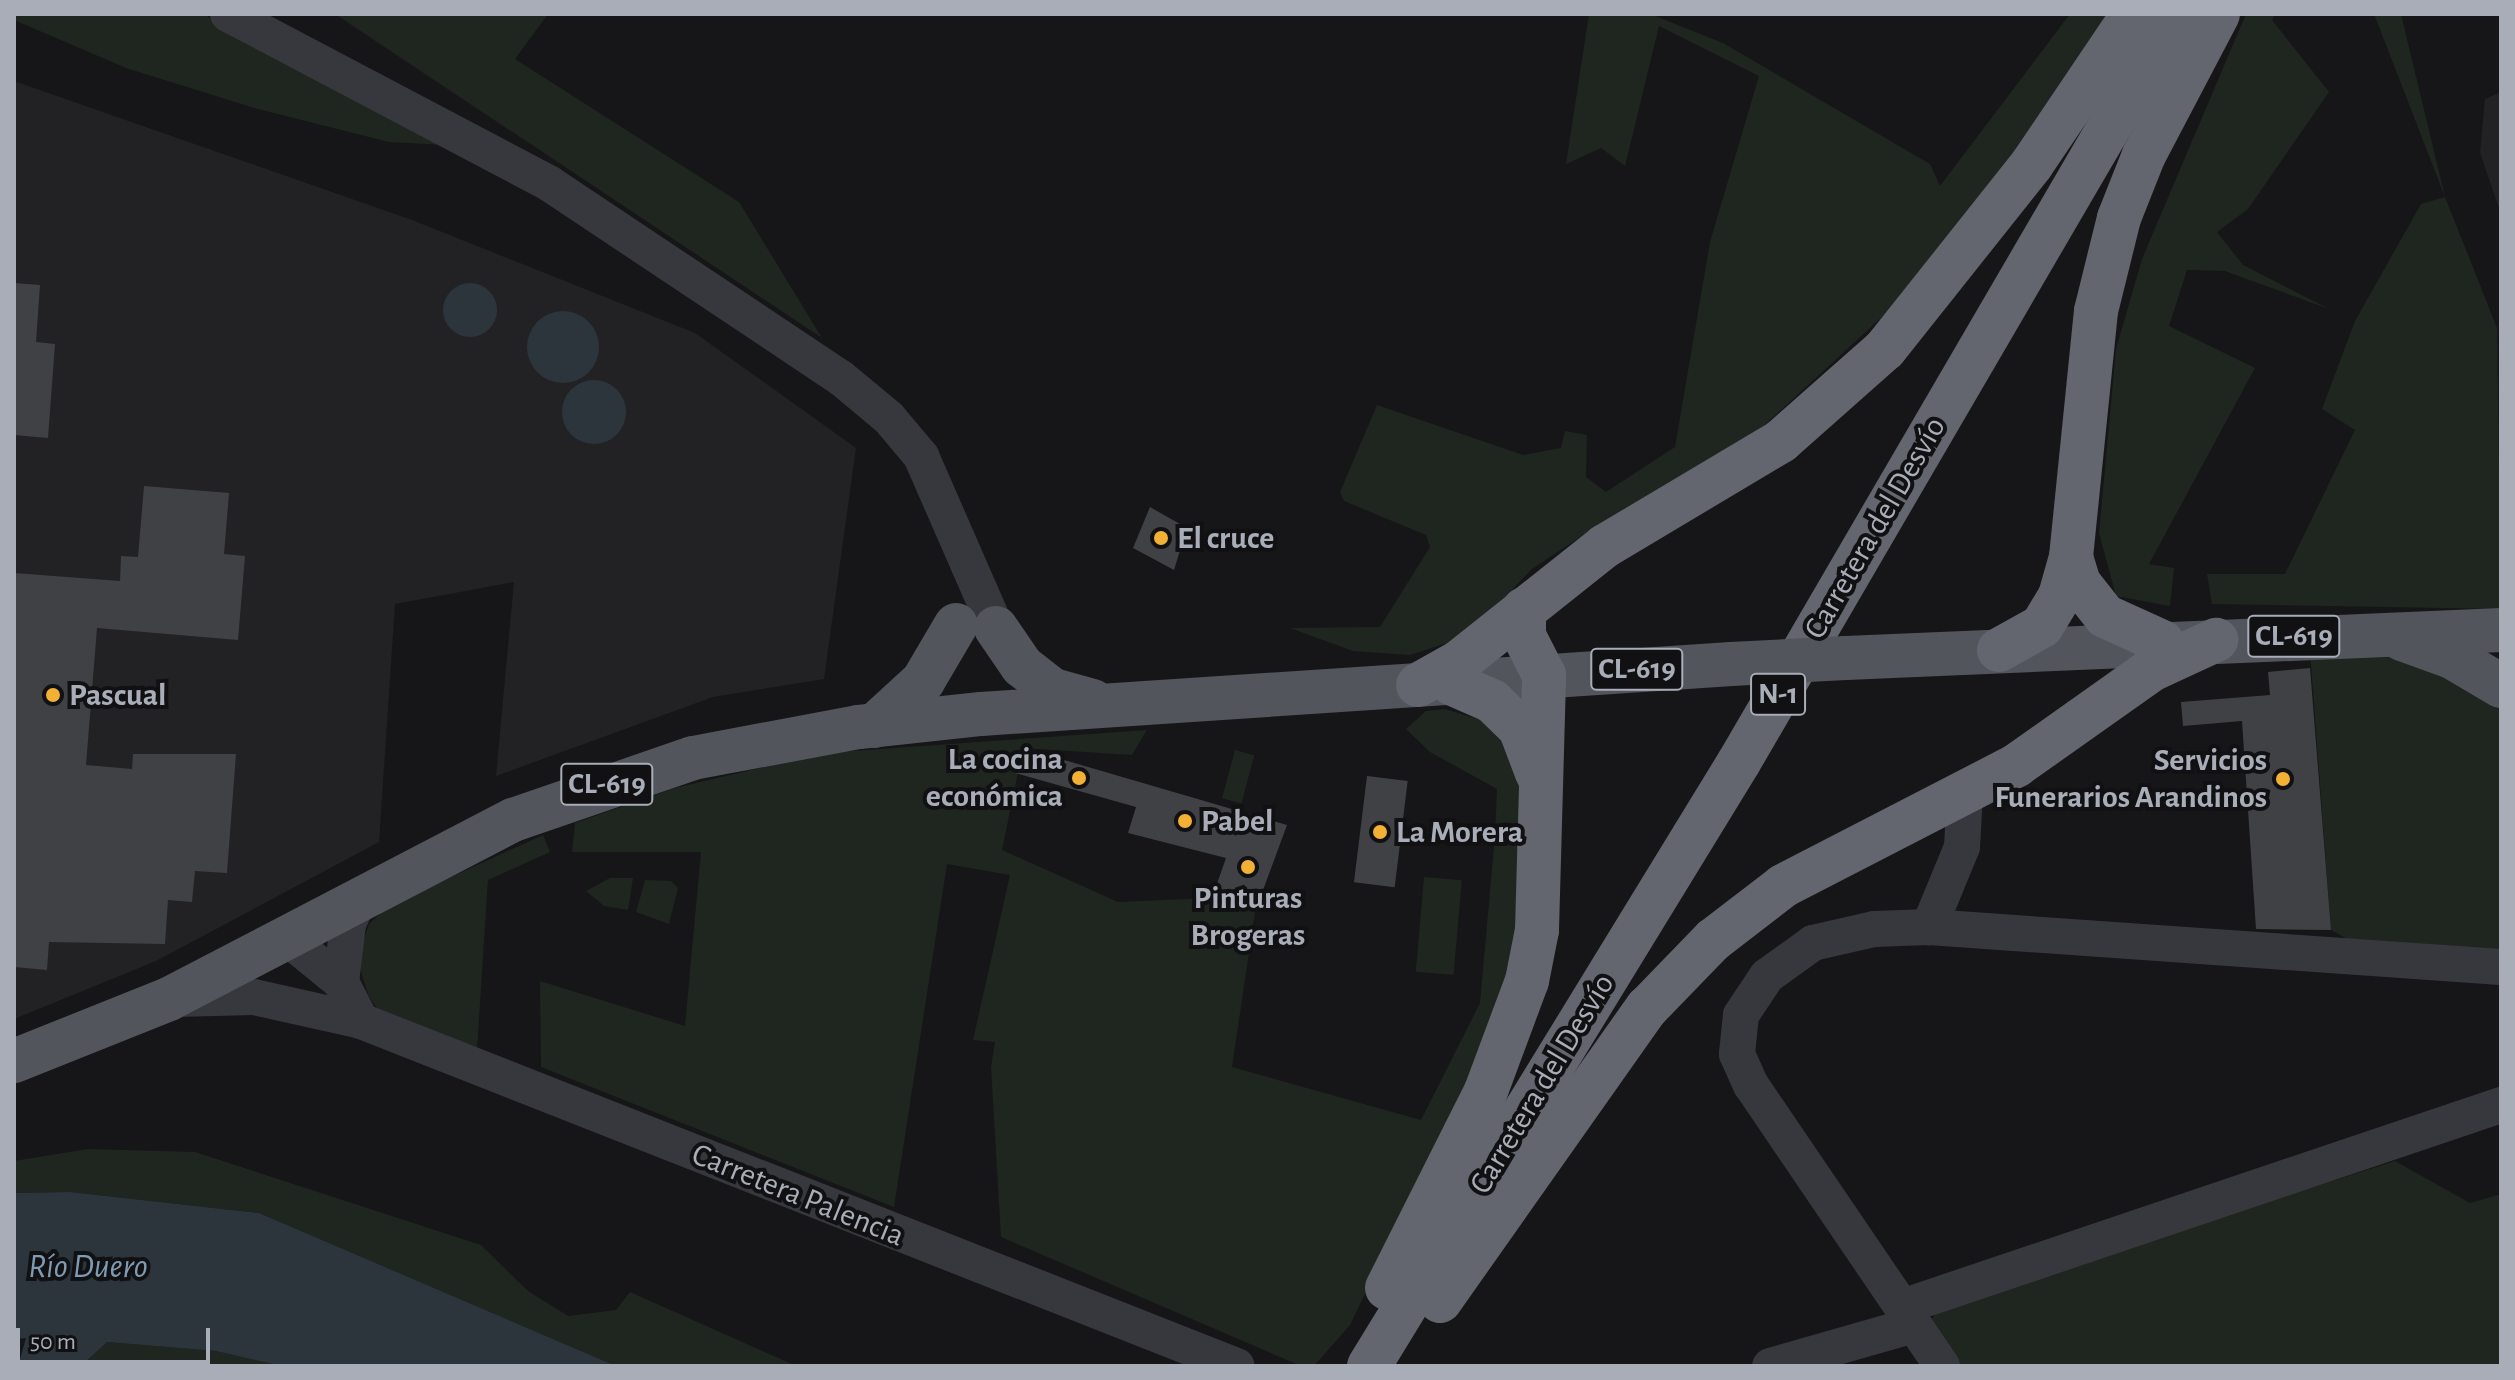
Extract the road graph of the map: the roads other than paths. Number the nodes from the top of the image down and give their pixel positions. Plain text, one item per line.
1 (228, 14) edge
2 (2133, 14) edge
3 (2175, 14) edge
4 (2218, 14) edge
5 (2071, 557) junction
6 (1524, 609) junction
7 (976, 626) junction
8 (2501, 630) edge
9 (2372, 633) junction
10 (2216, 640) junction
11 (2162, 642) junction
12 (1999, 650) junction
13 (1544, 675) junction
14 (1434, 684) junction
15 (2501, 686) edge
16 (1107, 705) junction
17 (981, 714) junction
18 (874, 726) junction
19 (1541, 782) junction
20 (1965, 792) junction
21 (359, 899) junction
22 (1929, 927) junction
23 (287, 938) junction
24 (2501, 967) edge
25 (341, 982) junction
26 (169, 999) junction
27 (311, 1009) junction
28 (361, 1021) junction
29 (14, 1061) edge
30 (2501, 1105) edge
31 (1908, 1316) junction
32 (1237, 1366) edge
33 (1359, 1366) edge
34 (1369, 1366) edge
35 (1386, 1366) edge
36 (1770, 1366) edge
37 (1942, 1366) edge

1 - 7 street
2 - 6 highway
3 - 34 highway, Carretera del Desvío / N-1
4 - 5 highway
5 - 11 highway
5 - 12 highway
6 - 13 highway
6 - 14 highway
7 - 16 main road
7 - 17 main road
7 - 18 main road
8 - 9 main road, CL-619
9 - 10 main road, CL-619
9 - 15 main road, CL-619
10 - 11 main road, CL-619
10 - 20 highway
11 - 12 main road, CL-619
12 - 13 main road, CL-619, bridge
13 - 14 main road, CL-619
13 - 19 highway
14 - 16 main road, CL-619
14 - 19 highway
16 - 17 main road, CL-619
17 - 18 main road, CL-619
18 - 21 main road, CL-619
19 - 33 highway
20 - 22 street
20 - 35 highway
21 - 23 main road, CL-619
21 - 25 street
22 - 24 street
22 - 31 street
23 - 25 street
23 - 26 main road, CL-619
23 - 27 street
25 - 28 street
26 - 27 street, Carretera Palencia
26 - 29 main road, CL-619
27 - 28 street, Carretera Palencia
28 - 32 street, Carretera Palencia
30 - 31 street
31 - 36 street
31 - 37 street

